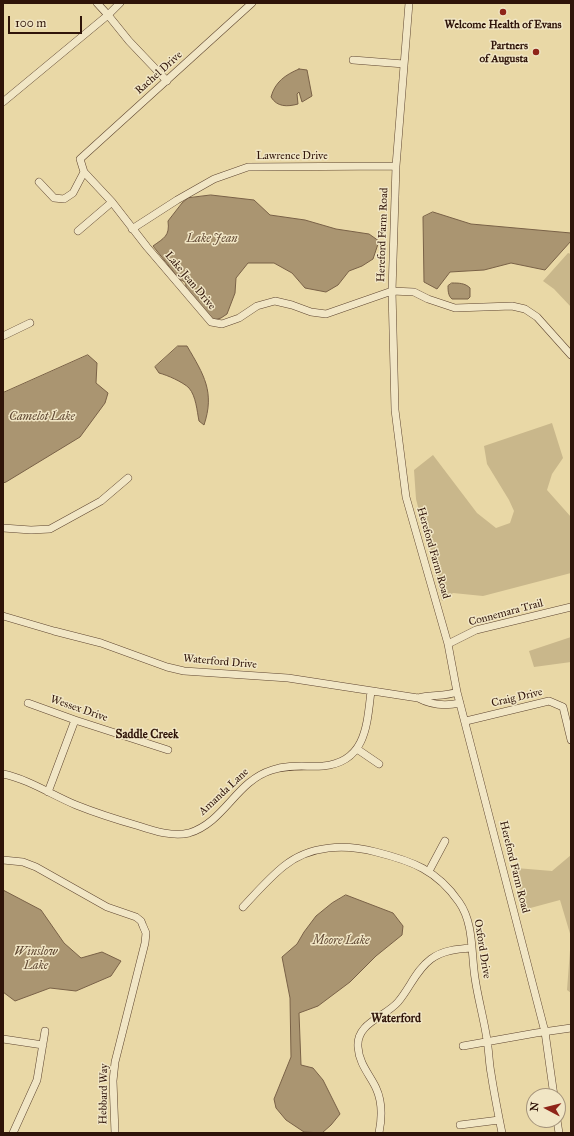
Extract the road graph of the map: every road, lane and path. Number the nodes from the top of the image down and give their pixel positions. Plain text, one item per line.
1 (97, 3) edge
2 (120, 3) edge
3 (252, 3) edge
4 (409, 3) edge
5 (108, 15) junction
6 (353, 60) dead end
7 (404, 64) junction
8 (166, 81) junction
9 (3, 102) edge
10 (80, 159) joint
11 (396, 166) junction
12 (84, 172) junction
13 (38, 182) dead end
14 (112, 202) junction
15 (132, 229) junction
16 (78, 231) dead end
17 (392, 291) junction
18 (30, 324) dead end
19 (3, 336) edge
20 (571, 355) edge
21 (128, 478) dead end
22 (3, 528) edge
23 (571, 607) edge
24 (3, 616) edge
25 (448, 644) junction
26 (371, 691) junction
27 (457, 692) junction
28 (433, 700) junction
29 (28, 703) dead end
30 (460, 703) junction
31 (75, 720) junction
32 (466, 721) junction
33 (571, 740) edge
34 (357, 749) junction
35 (168, 750) dead end
36 (379, 764) dead end
37 (3, 774) edge
38 (48, 792) junction
39 (445, 841) dead end
40 (3, 860) edge
41 (429, 871) junction
42 (243, 907) dead end
43 (472, 948) junction
44 (571, 1028) edge
45 (44, 1031) dead end
46 (545, 1032) junction
47 (3, 1039) edge
48 (488, 1042) junction
49 (43, 1045) junction
50 (463, 1046) dead end
51 (553, 1088) edge
52 (499, 1120) junction
53 (460, 1125) dead end
54 (13, 1133) edge
55 (115, 1133) edge
56 (379, 1133) edge
57 (502, 1133) edge

1 - 5 street
2 - 5 street
3 - 8 street, Rachel Drive
4 - 7 street, Hereford Farm Road
5 - 8 street
5 - 9 street
6 - 7 street
7 - 11 street, Hereford Farm Road
8 - 10 street, Rachel Drive
10 - 12 street, Lake Jean Drive
11 - 15 street, Lawrence Drive
11 - 17 street, Hereford Farm Road
12 - 13 street
12 - 14 street, Lake Jean Drive
14 - 15 street, Lake Jean Drive
14 - 16 street
15 - 17 street, Lake Jean Drive
17 - 20 street
17 - 25 street, Hereford Farm Road
18 - 19 street
21 - 22 street
23 - 25 street, Connemara Trail
24 - 26 street, Waterford Drive
25 - 27 street, Hereford Farm Road
26 - 28 street, Waterford Drive
26 - 34 street, Amanda Lane
27 - 28 street, Waterford Drive
27 - 30 street, Hereford Farm Road
28 - 30 street, Waterford Drive
29 - 31 street, Wessex Drive
30 - 32 street, Hereford Farm Road
31 - 35 street, Wessex Drive
31 - 38 street
32 - 33 street, Craig Drive
32 - 46 street, Hereford Farm Road
34 - 36 street
34 - 38 street, Amanda Lane
37 - 38 street, Amanda Lane
39 - 41 street
40 - 55 street, Hebbard Way
41 - 42 street, Oxford Drive
41 - 43 street, Oxford Drive
43 - 48 street, Oxford Drive
43 - 56 street
44 - 46 street
45 - 49 street
46 - 48 street
46 - 51 street, Hereford Farm Road
47 - 49 street
48 - 50 street
48 - 52 street, Oxford Drive
49 - 54 street
52 - 53 street
52 - 57 street, Oxford Drive

